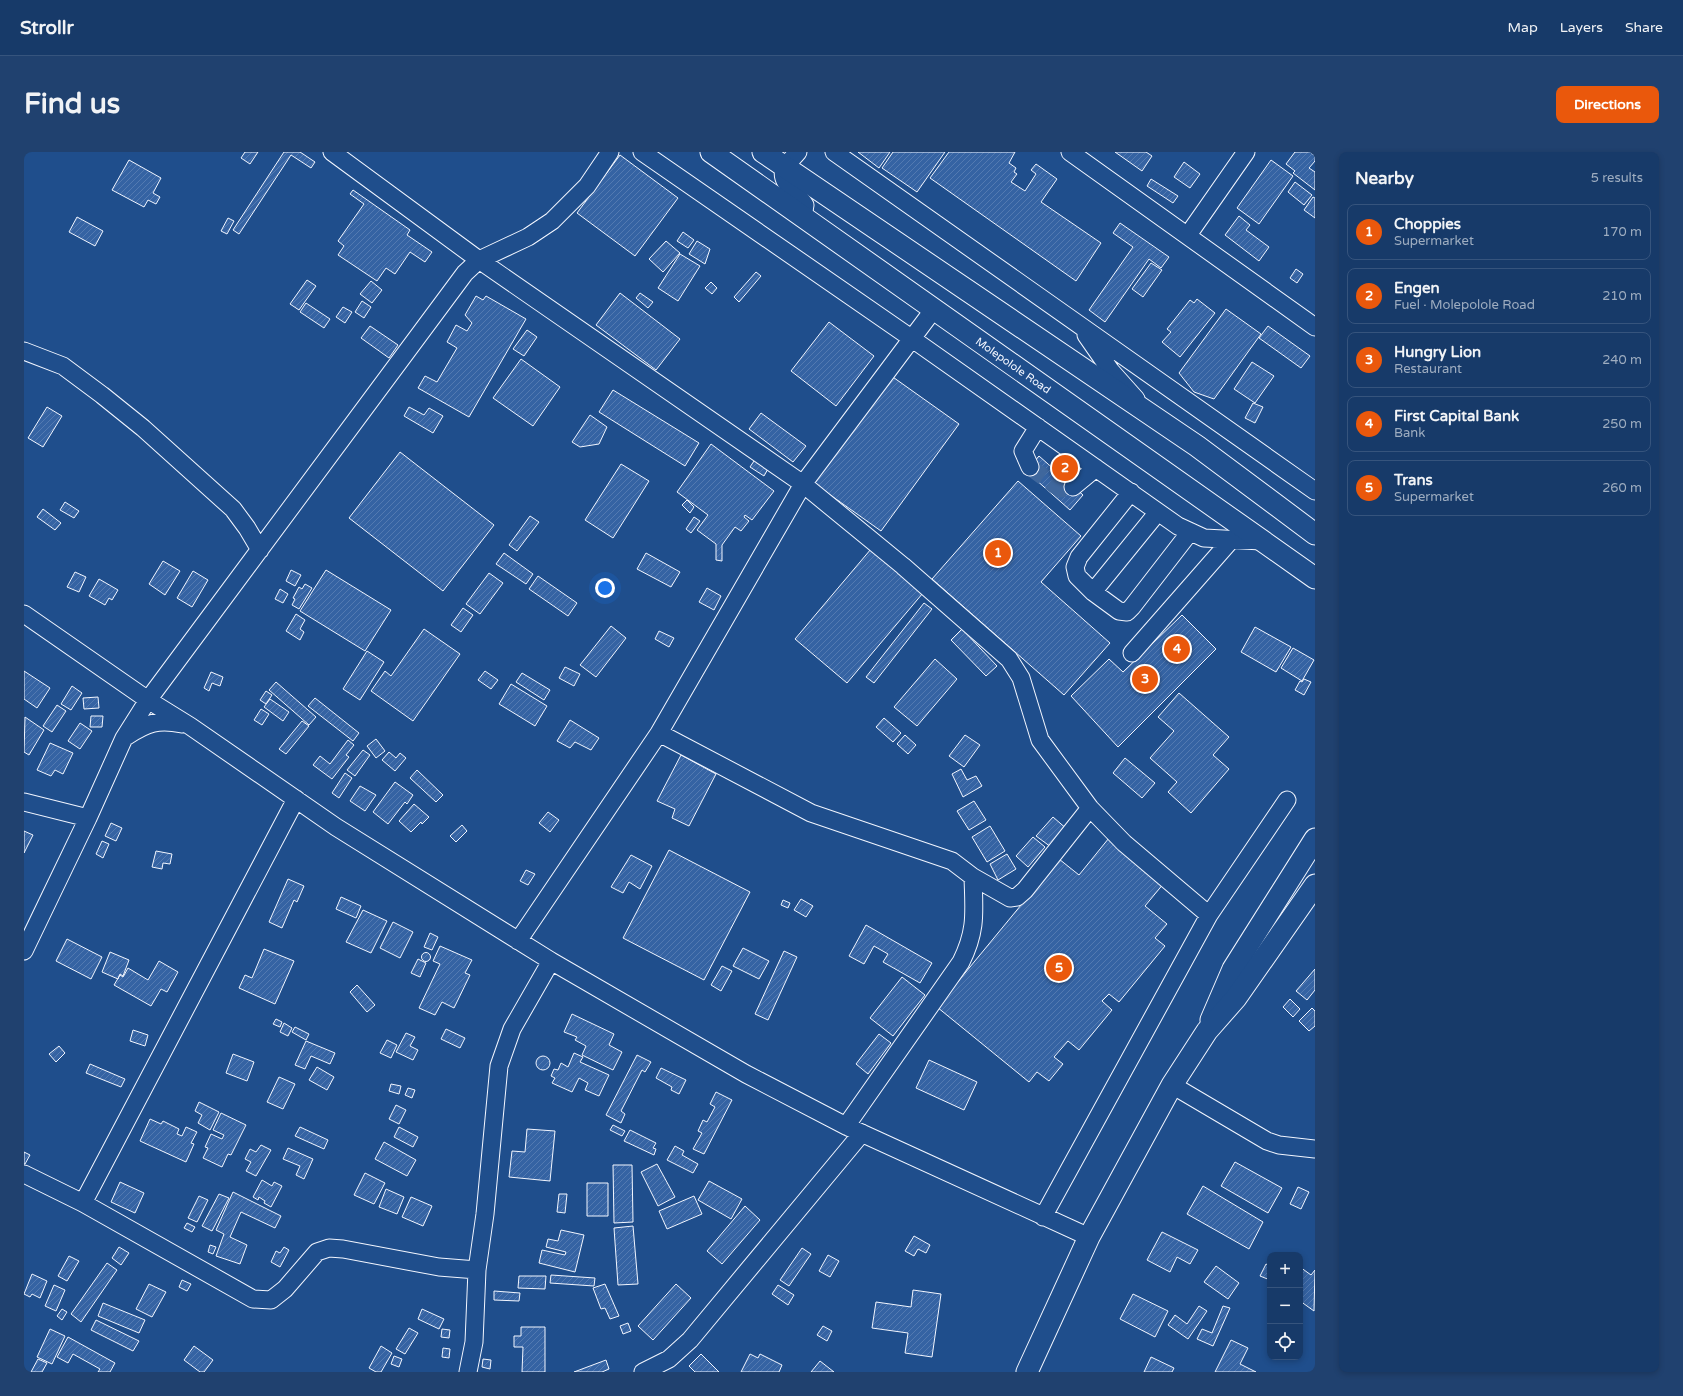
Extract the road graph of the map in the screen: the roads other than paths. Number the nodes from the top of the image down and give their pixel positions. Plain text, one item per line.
1 (332, 152) edge
2 (610, 152) edge
3 (642, 152) edge
4 (712, 152) edge
5 (763, 152) edge
6 (834, 152) edge
7 (1070, 152) edge
8 (1246, 152) edge
9 (791, 160) edge
10 (803, 217) junction
11 (1188, 235) junction
12 (479, 260) junction
13 (934, 309) junction
14 (1079, 325) junction
15 (1315, 327) edge
16 (911, 338) junction
17 (24, 350) edge
18 (1149, 413) junction
19 (1038, 427) junction
20 (1030, 467) tunnel mouth
21 (1096, 468) junction
22 (803, 484) junction
23 (1074, 487) dead end
24 (1315, 491) edge
25 (1131, 492) junction
26 (1158, 512) junction
27 (1190, 532) junction
28 (1315, 534) edge
29 (1232, 539) junction
30 (1262, 541) junction
31 (260, 550) junction
32 (1315, 578) edge
33 (1093, 592) junction
34 (24, 614) edge
35 (1132, 653) dead end
36 (148, 700) junction
37 (190, 726) junction
38 (659, 733) junction
39 (124, 738) junction
40 (296, 799) junction
41 (1287, 800) dead end
42 (24, 802) edge
43 (1090, 808) junction
44 (88, 818) junction
45 (1315, 839) edge
46 (973, 877) junction
47 (1315, 886) edge
48 (1209, 915) junction
49 (518, 941) junction
50 (24, 951) edge
51 (551, 961) junction
52 (1207, 1031) junction
53 (1172, 1085) junction
54 (846, 1126) junction
55 (862, 1133) junction
56 (1315, 1148) edge
57 (24, 1174) edge
58 (83, 1203) junction
59 (1043, 1216) junction
60 (1089, 1237) junction
61 (477, 1270) junction
62 (468, 1372) edge
63 (643, 1372) edge
64 (1027, 1372) edge

1 - 12 street
2 - 12 street
3 - 16 street
4 - 10 main road, Molepolole Road
5 - 9 main road
6 - 14 street
7 - 11 street
8 - 11 street
9 - 10 street
9 - 18 main road
10 - 13 main road, Molepolole Road
11 - 15 street
12 - 22 street
12 - 31 street
13 - 16 street
13 - 30 main road, Molepolole Road
14 - 18 street
14 - 24 street
16 - 19 street
16 - 22 street
17 - 31 street
18 - 28 main road
19 - 20 street
19 - 21 street
21 - 23 street
21 - 25 street
22 - 38 street
22 - 43 street
25 - 26 street
25 - 33 street
26 - 27 street
26 - 33 street
27 - 29 street
27 - 33 street
29 - 30 street
29 - 35 street
30 - 32 main road, Molepolole Road
31 - 36 street
34 - 36 street
36 - 37 street
36 - 39 street
37 - 39 street
37 - 40 street
38 - 46 street
38 - 49 street
39 - 44 street
40 - 49 street
40 - 58 street
41 - 48 street
42 - 44 street
43 - 46 street
43 - 48 street
44 - 50 street
45 - 52 main road
46 - 54 street
47 - 52 main road
48 - 59 street
49 - 51 street
51 - 54 street
51 - 61 street
52 - 53 main road
53 - 56 street
53 - 60 main road
54 - 55 street
55 - 59 street
55 - 63 street
57 - 58 street
58 - 61 street
59 - 60 street
60 - 64 main road
61 - 62 street

